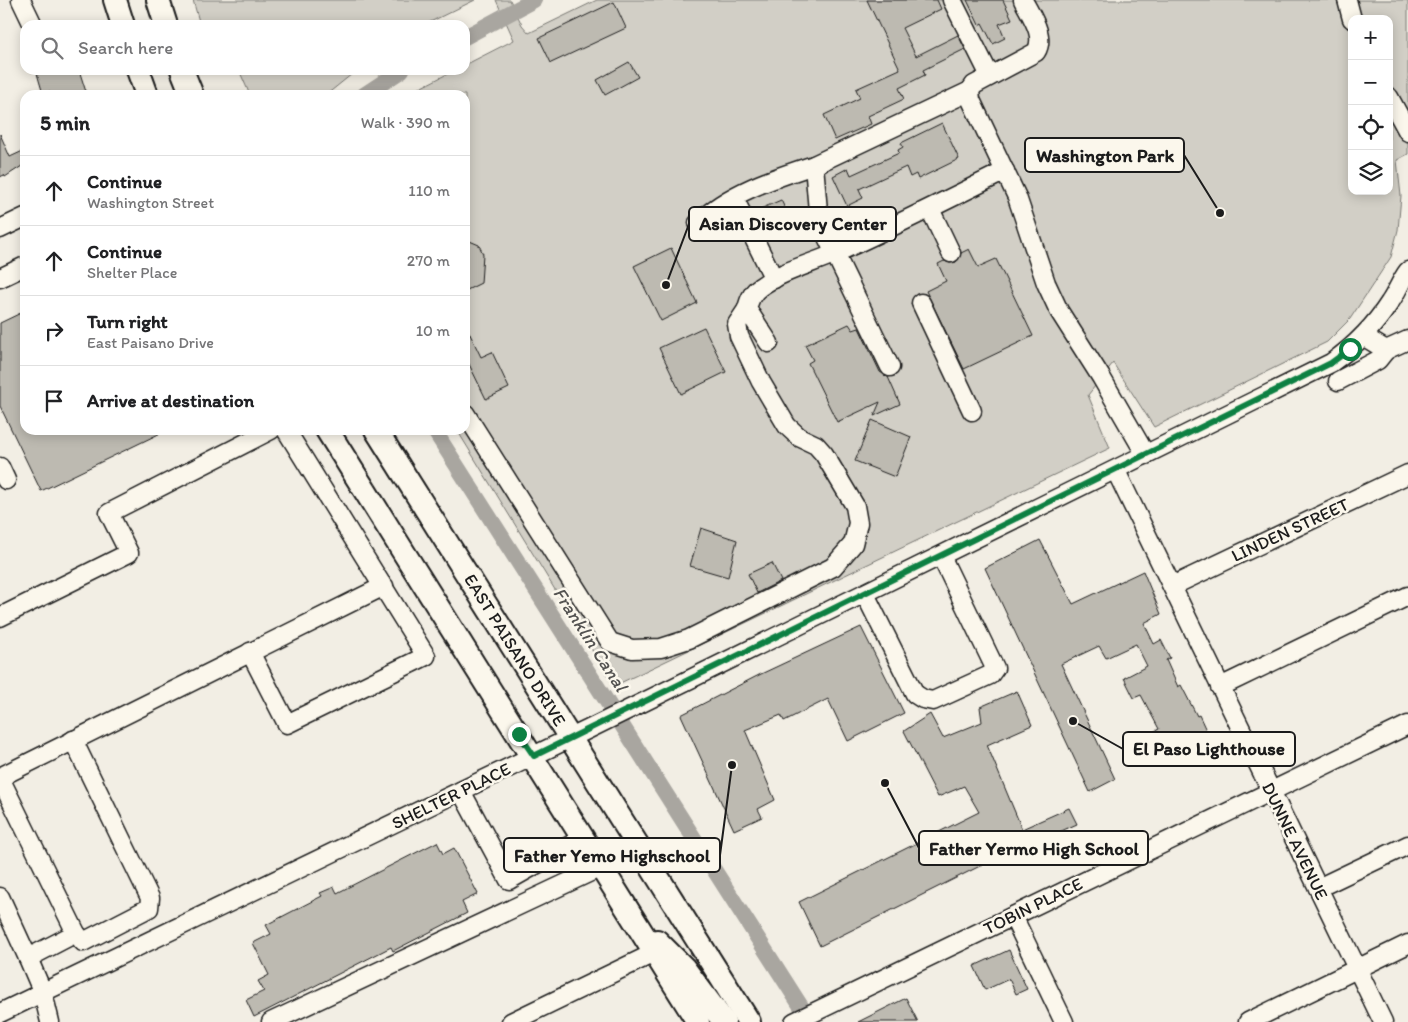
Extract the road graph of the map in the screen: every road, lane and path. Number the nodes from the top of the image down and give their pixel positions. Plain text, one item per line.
1 (21, 0) edge
2 (115, 0) edge
3 (158, 0) edge
4 (952, 0) edge
5 (1023, 0) edge
6 (1347, 0) edge
7 (1351, 15) edge
8 (31, 20) edge
9 (121, 20) edge
10 (164, 20) edge
11 (140, 75) edge
12 (184, 75) edge
13 (990, 76) junction
14 (145, 90) edge
15 (190, 90) edge
16 (970, 90) junction
17 (1393, 104) edge
18 (1408, 132) edge
19 (814, 165) junction
20 (1005, 171) junction
21 (734, 198) junction
22 (930, 209) junction
23 (20, 219) edge
24 (698, 222) dead end
25 (0, 229) edge
26 (950, 253) dead end
27 (834, 254) junction
28 (20, 268) edge
29 (1408, 270) edge
30 (0, 278) edge
31 (774, 279) junction
32 (921, 303) dead end
33 (747, 309) junction
34 (1363, 336) junction
35 (1408, 340) edge
36 (770, 343) dead end
37 (1386, 350) junction
38 (890, 367) dead end
39 (1338, 380) dead end
40 (972, 411) dead end
41 (470, 421) edge
42 (255, 435) edge
43 (289, 435) edge
44 (330, 435) edge
45 (379, 435) edge
46 (1146, 455) junction
47 (1116, 471) junction
48 (1408, 474) edge
49 (941, 556) junction
50 (384, 586) junction
51 (1172, 586) junction
52 (865, 594) junction
53 (1408, 596) edge
54 (0, 617) edge
55 (250, 652) junction
56 (1220, 687) junction
57 (1408, 725) edge
58 (570, 738) junction
59 (73, 740) junction
60 (534, 756) junction
61 (0, 778) edge
62 (461, 791) junction
63 (1271, 792) junction
64 (584, 838) junction
65 (1408, 845) edge
66 (601, 867) junction
67 (1318, 888) junction
68 (0, 897) edge
69 (1013, 916) junction
70 (637, 925) junction
71 (76, 933) junction
72 (1408, 944) edge
73 (654, 953) junction
74 (28, 958) junction
75 (1357, 969) junction
76 (43, 993) junction
77 (0, 1013) edge
78 (50, 1022) edge
79 (271, 1022) edge
80 (511, 1022) edge
81 (698, 1022) edge
82 (724, 1022) edge
83 (749, 1022) edge
84 (794, 1022) edge
85 (1064, 1022) edge
86 (1248, 1022) edge
87 (1383, 1022) edge

1 - 8 street
2 - 9 main road
3 - 10 main road
4 - 13 street
5 - 13 street
6 - 7 street
11 - 14 main road
12 - 15 main road
13 - 16 street
16 - 19 street
16 - 20 street
17 - 18 street
19 - 21 street
19 - 27 street
20 - 22 street
20 - 46 street
21 - 24 street
21 - 31 street
22 - 26 street
22 - 27 street
23 - 25 street
27 - 31 street
27 - 38 street
28 - 30 street
29 - 34 street, SHELTER PLACE
31 - 33 street
32 - 40 street
33 - 36 street
33 - 41 street
34 - 37 street
34 - 46 street, SHELTER PLACE
35 - 37 street
37 - 39 street
42 - 54 street
43 - 50 street
44 - 60 main road
45 - 58 main road, EAST PAISANO DRIVE
46 - 47 street, SHELTER PLACE
47 - 49 street, SHELTER PLACE
47 - 51 street, DUNNE AVENUE
48 - 51 street, LINDEN STREET
49 - 52 street, SHELTER PLACE
49 - 52 street
50 - 55 street
50 - 55 street
51 - 56 street, DUNNE AVENUE
52 - 58 street, SHELTER PLACE
53 - 56 street
55 - 59 street
56 - 63 street, DUNNE AVENUE
57 - 63 street, TOBIN PLACE
58 - 60 street, SHELTER PLACE
58 - 83 main road, EAST PAISANO DRIVE
59 - 61 street
59 - 71 street
60 - 62 street, SHELTER PLACE
60 - 64 main road
61 - 71 street
62 - 64 street
62 - 76 street, SHELTER PLACE
63 - 67 street, DUNNE AVENUE
63 - 69 street, TOBIN PLACE
64 - 66 main road
65 - 67 street
66 - 70 main road
66 - 79 street
67 - 75 street, DUNNE AVENUE
68 - 74 street
69 - 84 street, TOBIN PLACE
69 - 85 street
70 - 73 main road
70 - 82 main road
71 - 74 street
72 - 75 street
73 - 80 street
73 - 81 main road
74 - 76 street
75 - 86 street
75 - 87 street, DUNNE AVENUE
76 - 77 street, SHELTER PLACE
76 - 78 street

